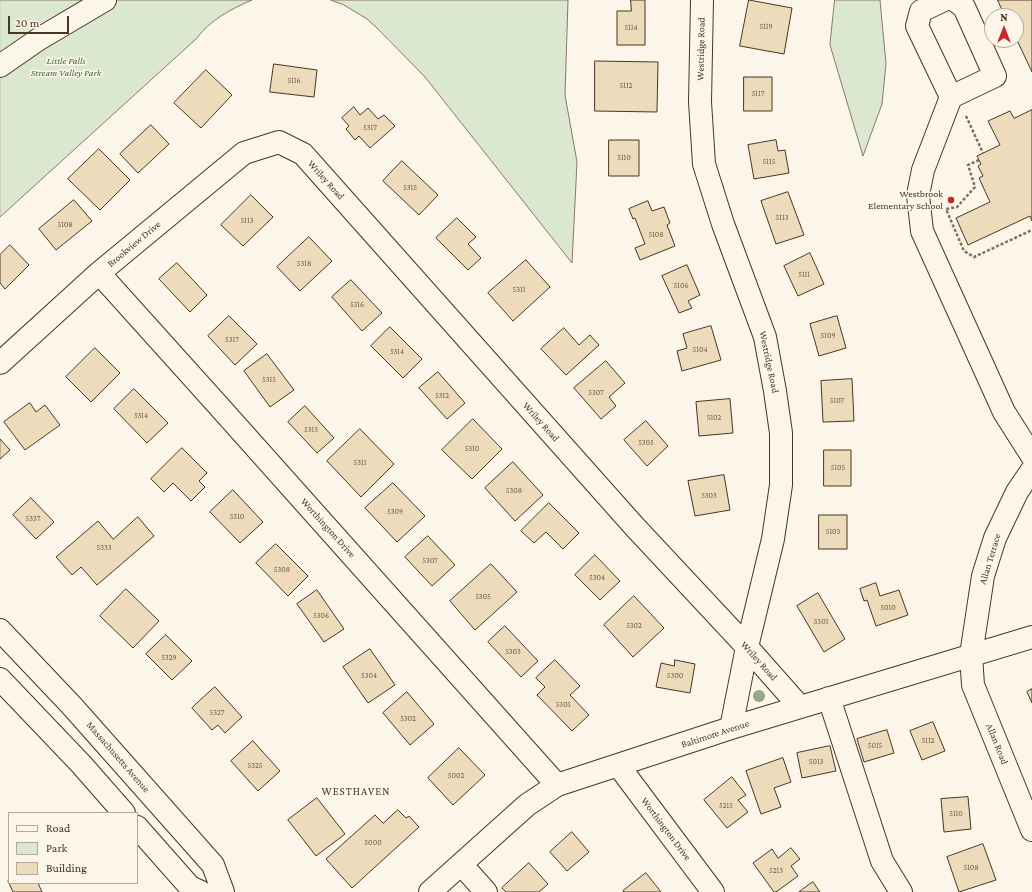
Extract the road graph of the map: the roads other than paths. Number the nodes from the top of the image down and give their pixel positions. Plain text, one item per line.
1 (105, 0) edge
2 (702, 0) edge
3 (944, 0) edge
4 (954, 0) edge
5 (0, 66) edge
6 (951, 97) junction
7 (279, 142) joint
8 (98, 273) junction
9 (0, 363) edge
10 (1032, 456) edge
11 (1032, 470) edge
12 (0, 630) edge
13 (1032, 637) edge
14 (747, 647) junction
15 (972, 655) junction
16 (0, 679) edge
17 (829, 698) junction
18 (800, 707) junction
19 (730, 728) junction
20 (618, 765) junction
21 (557, 785) junction
22 (123, 812) edge
23 (138, 828) edge
24 (1032, 830) edge
25 (461, 864) junction
26 (201, 892) edge
27 (223, 892) edge
28 (430, 892) edge
29 (486, 892) edge
30 (713, 892) edge
31 (901, 892) edge

1 - 5 street
2 - 14 street, Westridge Road
3 - 6 street
4 - 6 street
6 - 10 street
7 - 8 street, Brookview Drive
7 - 14 street, Wriley Road
8 - 9 street, Brookview Drive
8 - 21 street, Worthington Drive
11 - 15 street, Allan Terrace
12 - 27 street, Massachusetts Avenue
13 - 15 street, Baltimore Avenue
14 - 18 street, Wriley Road
14 - 19 street, Westridge Road
15 - 17 street, Baltimore Avenue
15 - 24 street, Allan Road
16 - 22 street
17 - 18 street, Baltimore Avenue
17 - 31 street
18 - 19 street, Baltimore Avenue
19 - 20 street, Baltimore Avenue
20 - 21 street, Baltimore Avenue
20 - 30 street, Worthington Drive
21 - 25 street, Baltimore Avenue
23 - 26 street
25 - 28 street, Baltimore Avenue
25 - 29 street

